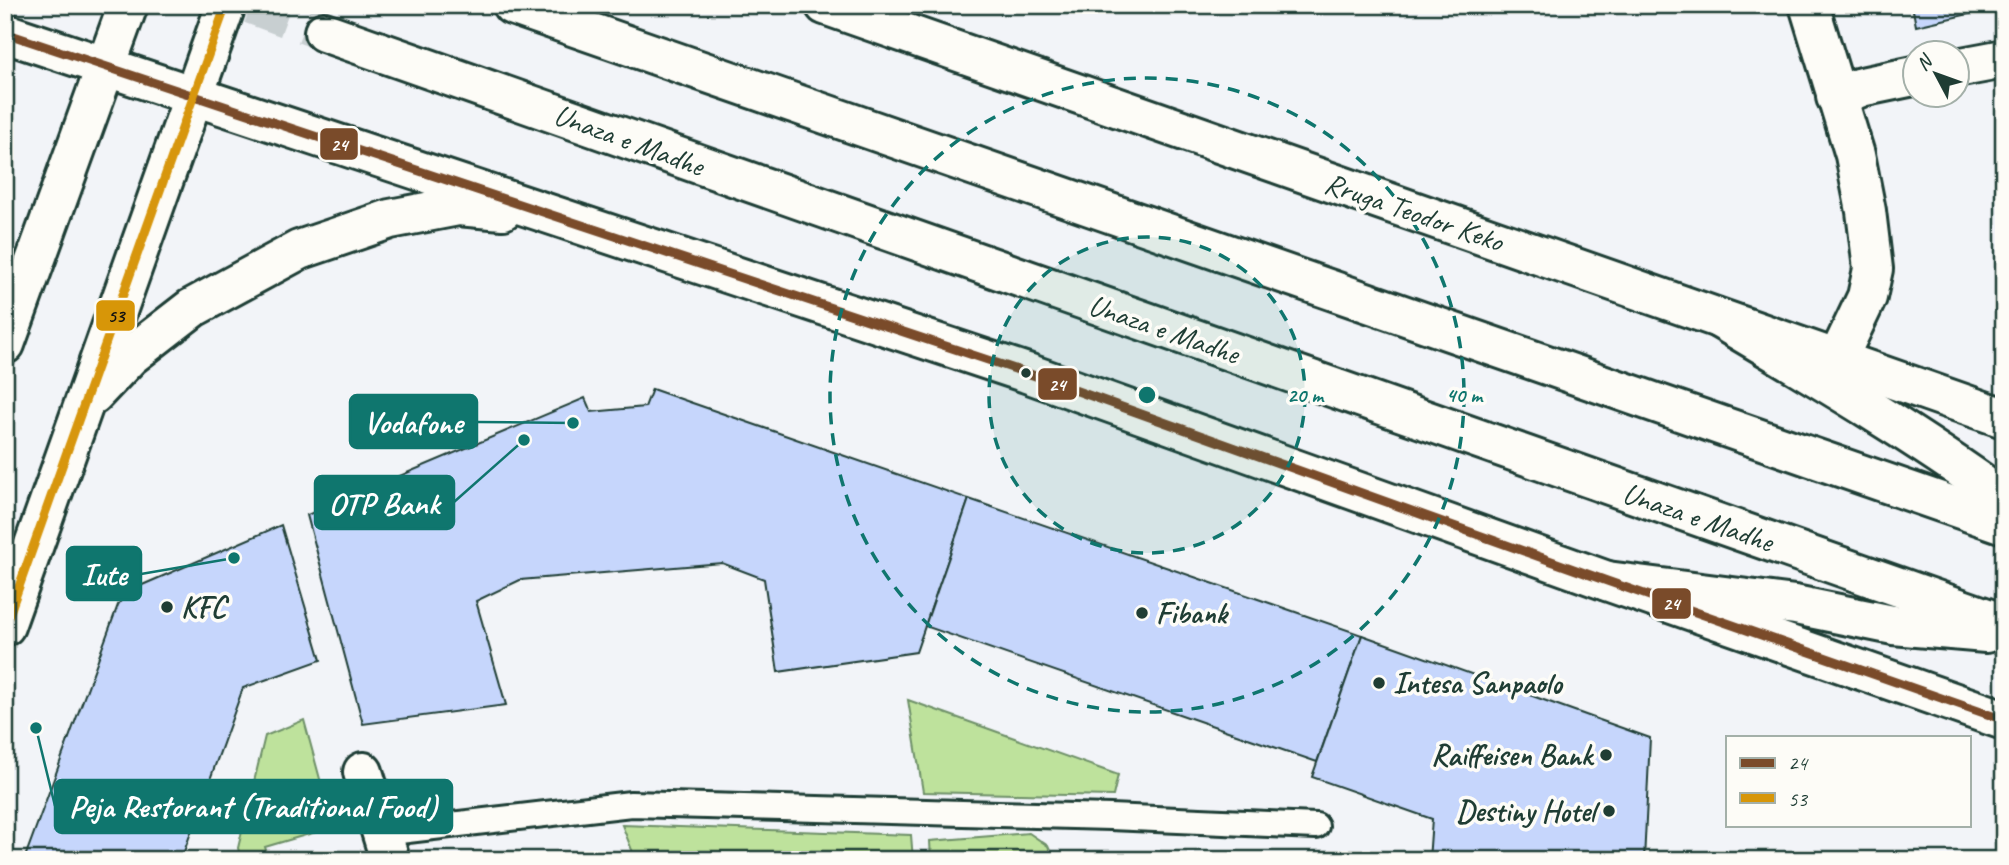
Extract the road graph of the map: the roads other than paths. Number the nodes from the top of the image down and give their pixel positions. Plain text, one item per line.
1 (226, 5) edge
2 (512, 5) edge
3 (825, 5) edge
4 (1810, 5) edge
5 (324, 32) tunnel mouth
6 (5, 33) edge
7 (116, 36) edge
8 (2004, 59) edge
9 (1970, 65) edge
10 (1900, 79) edge
11 (198, 84) junction
12 (1836, 97) junction
13 (556, 214) junction
14 (1720, 319) junction
15 (5, 344) edge
16 (1837, 360) junction
17 (84, 404) junction
18 (2004, 418) edge
19 (2004, 499) edge
20 (2004, 524) edge
21 (1607, 581) junction
22 (2004, 624) edge
23 (5, 626) edge
24 (2004, 634) edge
25 (2004, 720) edge
26 (363, 772) dead end
27 (1316, 826) dead end
28 (386, 847) edge

1 - 11 main road
2 - 20 main road
3 - 14 main road, Rruga Teodor Keko
4 - 12 main road
5 - 22 main road, Unaza e Madhe
6 - 7 main road
7 - 11 main road
7 - 15 main road
8 - 9 main road
10 - 12 main road
11 - 13 main road
11 - 17 main road
12 - 16 main road
13 - 17 main road
13 - 21 main road
14 - 16 main road, Rruga Teodor Keko
14 - 19 main road
16 - 18 main road, Rruga Teodor Keko
17 - 23 main road
21 - 24 main road
21 - 25 main road
26 - 28 main road
27 - 28 lane

